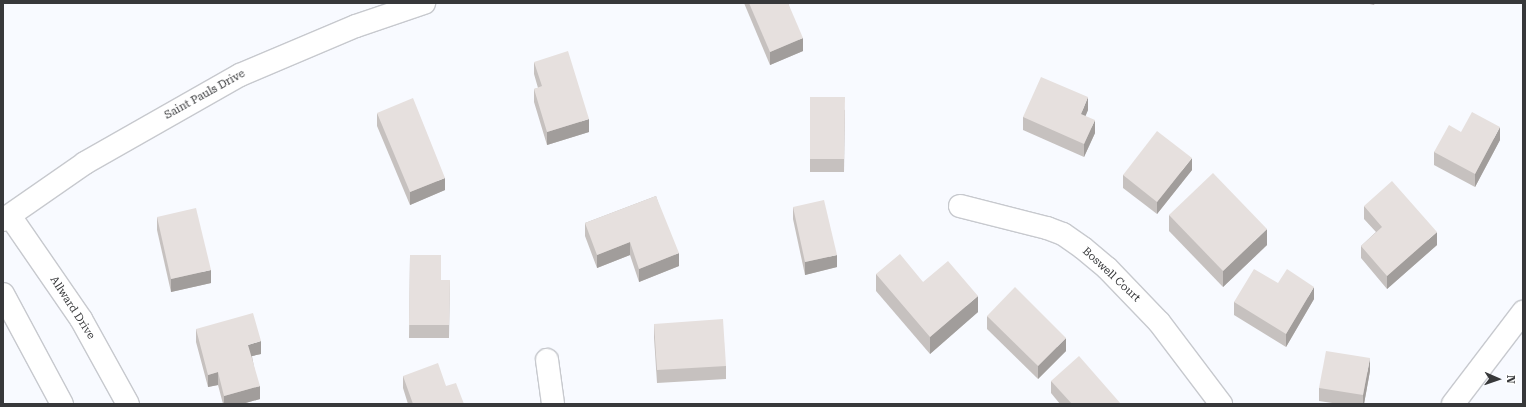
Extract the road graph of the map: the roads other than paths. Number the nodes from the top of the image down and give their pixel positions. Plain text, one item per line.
1 (424, 3) edge
2 (960, 206) dead end
3 (6, 218) edge
4 (3, 294) edge
5 (1523, 312) edge
6 (547, 360) dead end
7 (62, 404) edge
8 (128, 404) edge
9 (553, 404) edge
10 (1221, 404) edge
11 (1453, 404) edge

1 - 3 street, Saint Pauls Drive
2 - 10 street, Boswell Court
3 - 8 street, Allward Drive
4 - 7 street
5 - 11 street
6 - 9 street

